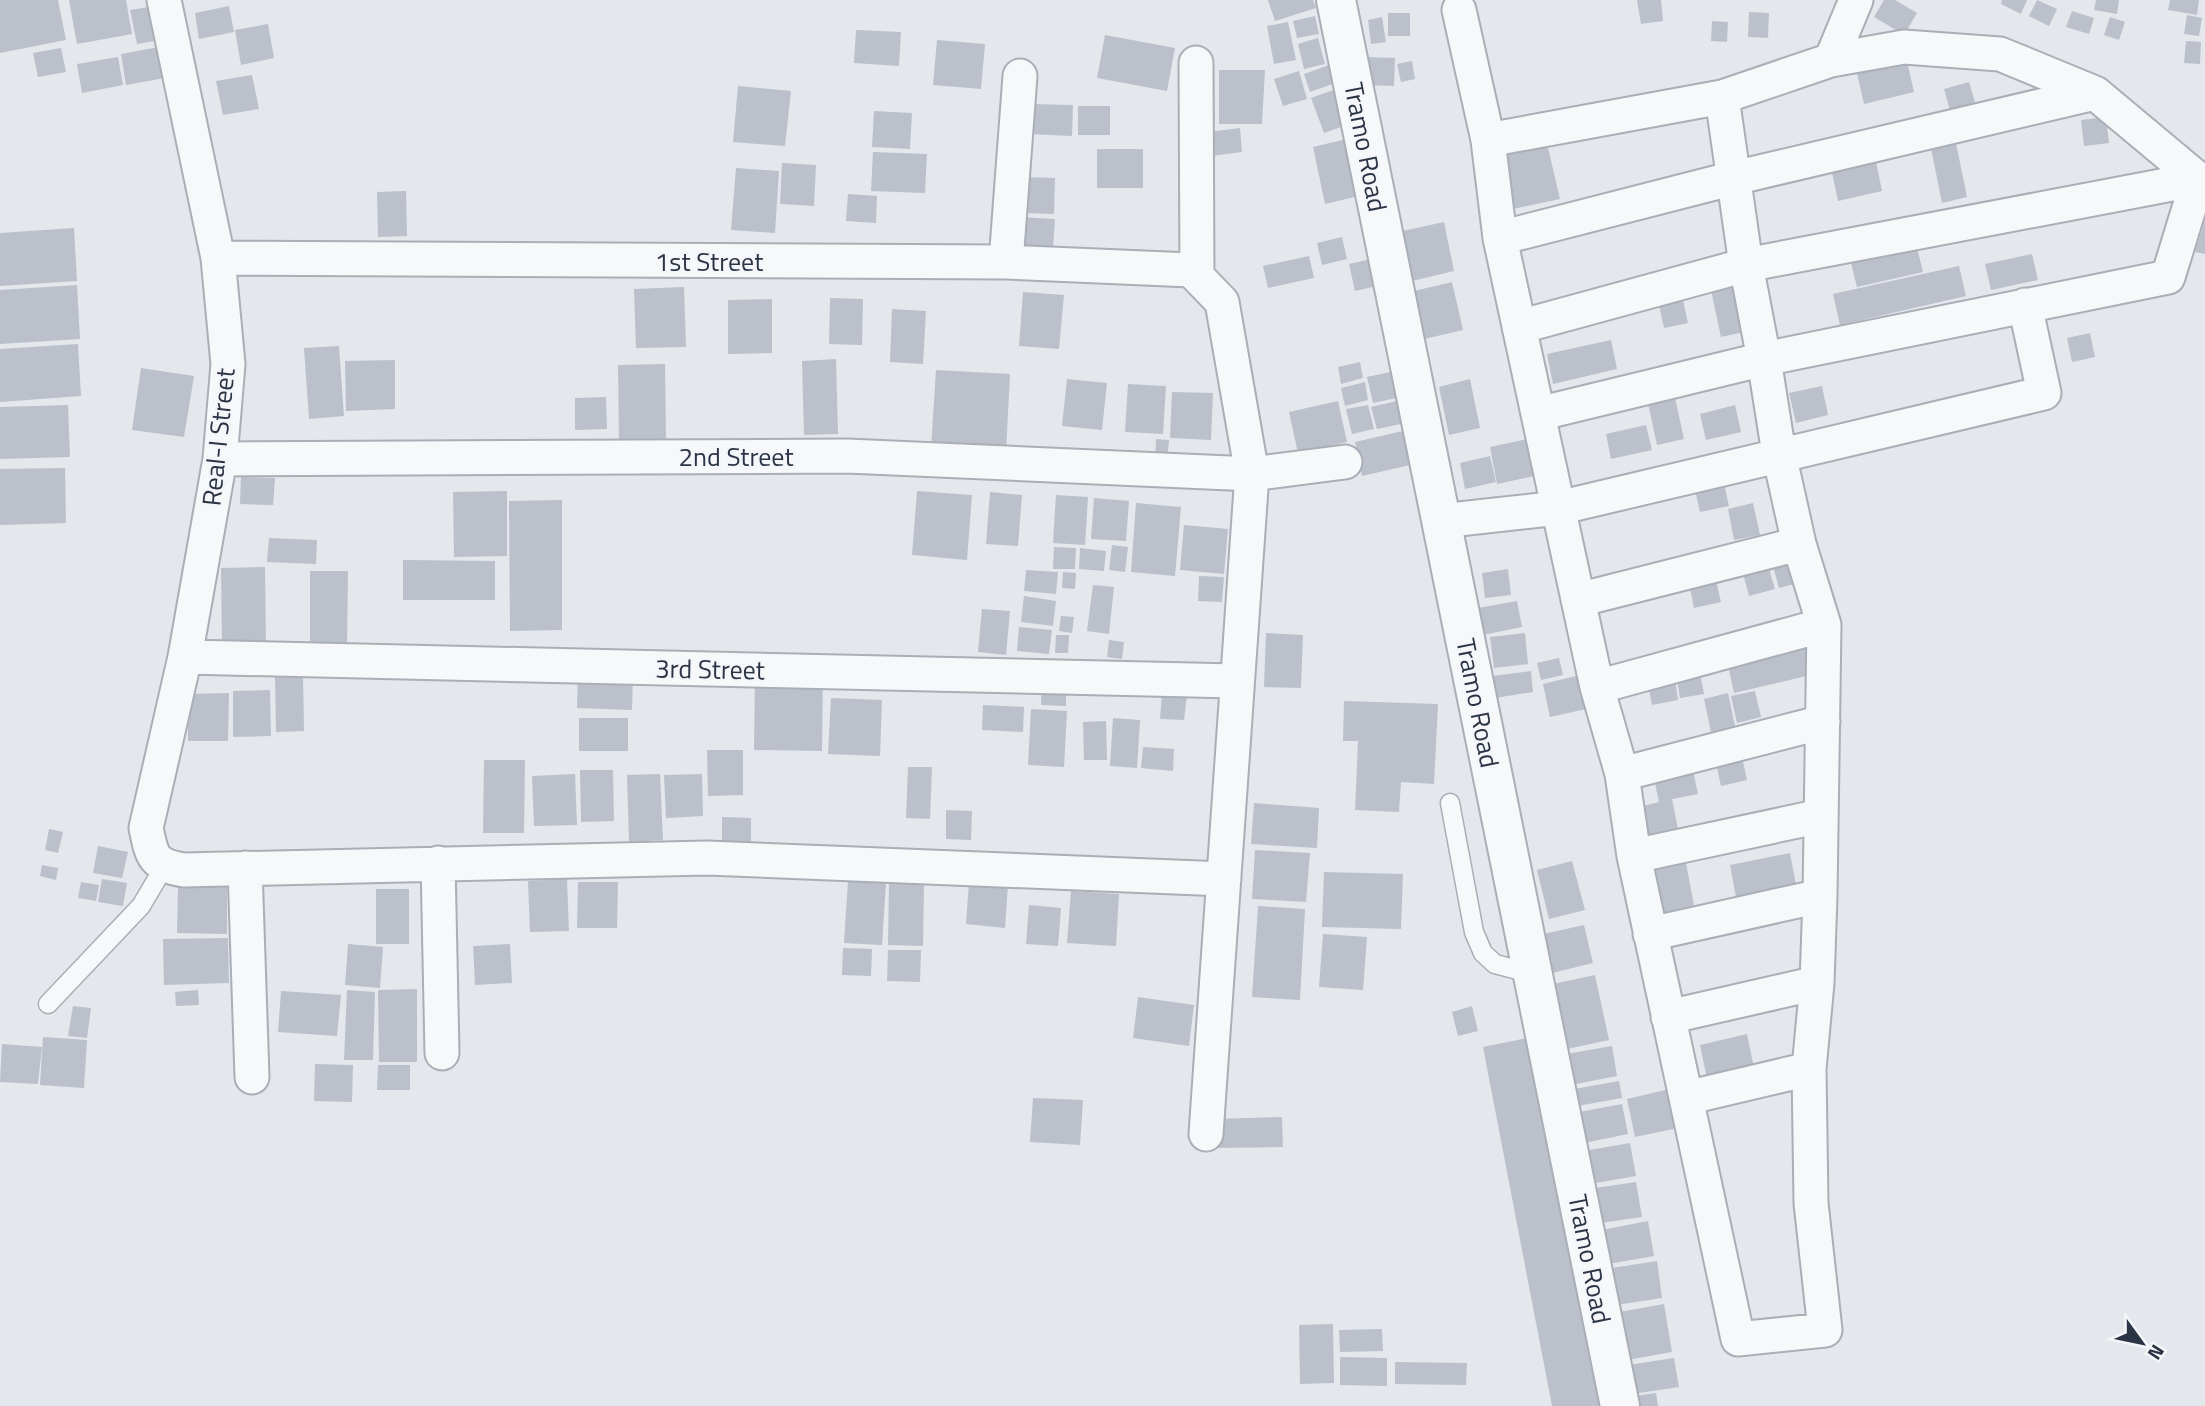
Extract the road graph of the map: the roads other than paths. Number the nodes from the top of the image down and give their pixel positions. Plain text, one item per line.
1 (164, 0) edge
2 (1336, 0) edge
3 (1856, 0) edge
4 (1458, 10) dead end
5 (1831, 60) junction
6 (1196, 63) dead end
7 (1020, 76) dead end
8 (2095, 93) junction
9 (1722, 97) junction
10 (1488, 140) junction
11 (1734, 178) junction
12 (2198, 179) junction
13 (1500, 237) junction
14 (218, 258) junction
15 (1006, 262) junction
16 (1746, 265) junction
17 (1197, 276) junction
18 (2025, 305) junction
19 (1519, 327) junction
20 (1764, 359) junction
21 (1538, 414) junction
22 (1779, 454) junction
23 (220, 459) junction
24 (1345, 462) dead end
25 (1252, 474) junction
26 (1558, 508) junction
27 (1441, 521) junction
28 (1799, 544) junction
29 (1578, 600) junction
30 (1824, 625) junction
31 (185, 657) junction
32 (1236, 681) junction
33 (1597, 687) junction
34 (1823, 722) junction
35 (1622, 774) junction
36 (1450, 803) dead end
37 (1821, 816) junction
38 (1634, 856) junction
39 (438, 863) junction
40 (164, 867) junction
41 (245, 868) junction
42 (1224, 879) junction
43 (1820, 896) junction
44 (1650, 934) junction
45 (1533, 974) junction
46 (1817, 983) junction
47 (48, 1004) dead end
48 (1668, 1017) junction
49 (442, 1053) dead end
50 (1808, 1069) junction
51 (252, 1077) dead end
52 (1686, 1098) junction
53 (1206, 1135) dead end
54 (1620, 1406) edge

1 - 14 street, Real-I Street
2 - 27 street, Tramo Road
3 - 5 street
4 - 10 street
5 - 8 street
5 - 9 street
6 - 17 street
7 - 15 street
8 - 11 street
8 - 12 street
9 - 10 street
9 - 11 street
10 - 13 street
11 - 13 street
11 - 16 street
12 - 16 street
12 - 18 street
13 - 19 street
14 - 15 street, 1st Street
14 - 23 street, Real-I Street
15 - 17 street, 1st Street
16 - 19 street
16 - 20 street
17 - 25 street
18 - 20 street
18 - 22 street
19 - 21 street
20 - 21 street
20 - 22 street
21 - 26 street
22 - 26 street
22 - 28 street
23 - 25 street, 2nd Street
23 - 31 street, Real-I Street
24 - 25 street, 2nd Street
25 - 32 street
26 - 27 street
26 - 29 street
27 - 45 street, Tramo Road
28 - 29 street
28 - 30 street
29 - 33 street
30 - 33 street
30 - 34 street
31 - 32 street, 3rd Street
31 - 40 street, Real-I Street
32 - 42 street
33 - 35 street
34 - 35 street
34 - 37 street
35 - 38 street
36 - 45 lane
37 - 38 street
37 - 43 street
38 - 44 street
39 - 41 street
39 - 42 street
39 - 49 street
40 - 41 street
40 - 47 lane
41 - 51 street
42 - 53 street
43 - 44 street
43 - 46 street
44 - 48 street
45 - 54 street, Tramo Road
46 - 48 street
46 - 50 street
48 - 52 street
50 - 52 street
50 - 52 street

